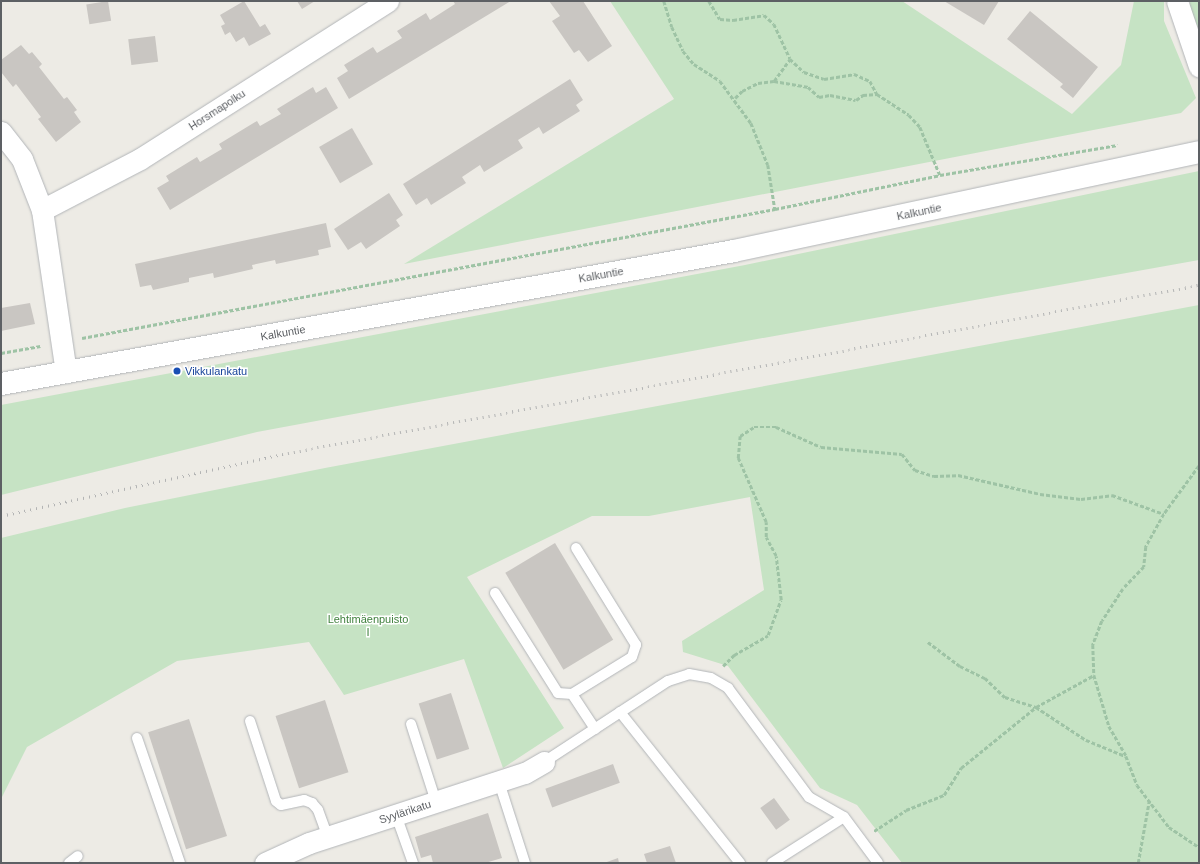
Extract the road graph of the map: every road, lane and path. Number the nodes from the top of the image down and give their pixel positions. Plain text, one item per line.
1 (388, 1) edge
2 (664, 1) edge
3 (709, 1) edge
4 (1177, 1) edge
5 (790, 59) junction
6 (1199, 66) edge
7 (774, 81) junction
8 (877, 94) junction
9 (735, 98) junction
10 (1, 132) edge
11 (1119, 144) dead end
12 (1199, 152) edge
13 (940, 175) junction
14 (775, 209) junction
15 (42, 210) junction
16 (61, 342) junction
17 (1, 353) edge
18 (66, 372) junction
19 (1, 384) edge
20 (1199, 466) edge
21 (1164, 514) junction
22 (576, 548) dead end
23 (495, 593) dead end
24 (928, 642) dead end
25 (1094, 675) junction
26 (711, 678) junction
27 (572, 694) junction
28 (1036, 708) junction
29 (620, 712) junction
30 (250, 721) dead end
31 (411, 724) dead end
32 (595, 729) junction
33 (138, 738) dead end
34 (1126, 756) junction
35 (544, 762) joint
36 (500, 782) junction
37 (1149, 800) junction
38 (436, 802) junction
39 (396, 815) junction
40 (844, 817) junction
41 (328, 837) junction
42 (860, 840) junction
43 (1199, 847) edge
44 (78, 856) dead end
45 (69, 863) edge
46 (180, 863) edge
47 (265, 863) edge
48 (413, 863) edge
49 (525, 863) edge
50 (740, 863) edge
51 (772, 863) edge
52 (878, 863) edge
53 (1138, 863) edge

1 - 15 street, Horsmapolku
2 - 9 path
3 - 5 path
4 - 6 street
5 - 7 path
5 - 8 path
7 - 8 path
7 - 9 path
8 - 13 path
9 - 14 path
10 - 15 street
11 - 13 path
12 - 18 street, Kalkuntie
13 - 14 path
14 - 16 path
15 - 16 street
16 - 17 path
16 - 18 street
18 - 19 street, Kalkuntie
20 - 21 path
21 - 25 path
21 - 26 path
22 - 27 lane
23 - 27 lane
24 - 28 path
25 - 28 path
25 - 34 path
26 - 29 lane
26 - 40 lane
27 - 32 lane
28 - 34 path
28 - 42 path
29 - 32 lane
29 - 50 lane
30 - 41 lane
31 - 38 lane
32 - 35 lane
33 - 46 lane
34 - 37 path
35 - 36 street, Syylärikatu
36 - 38 street, Syylärikatu
36 - 49 lane
37 - 43 path
37 - 53 path
38 - 39 street, Syylärikatu
39 - 41 street, Syylärikatu
39 - 48 lane
40 - 42 lane
40 - 51 lane
41 - 47 street, Syylärikatu
42 - 52 lane
44 - 45 lane

